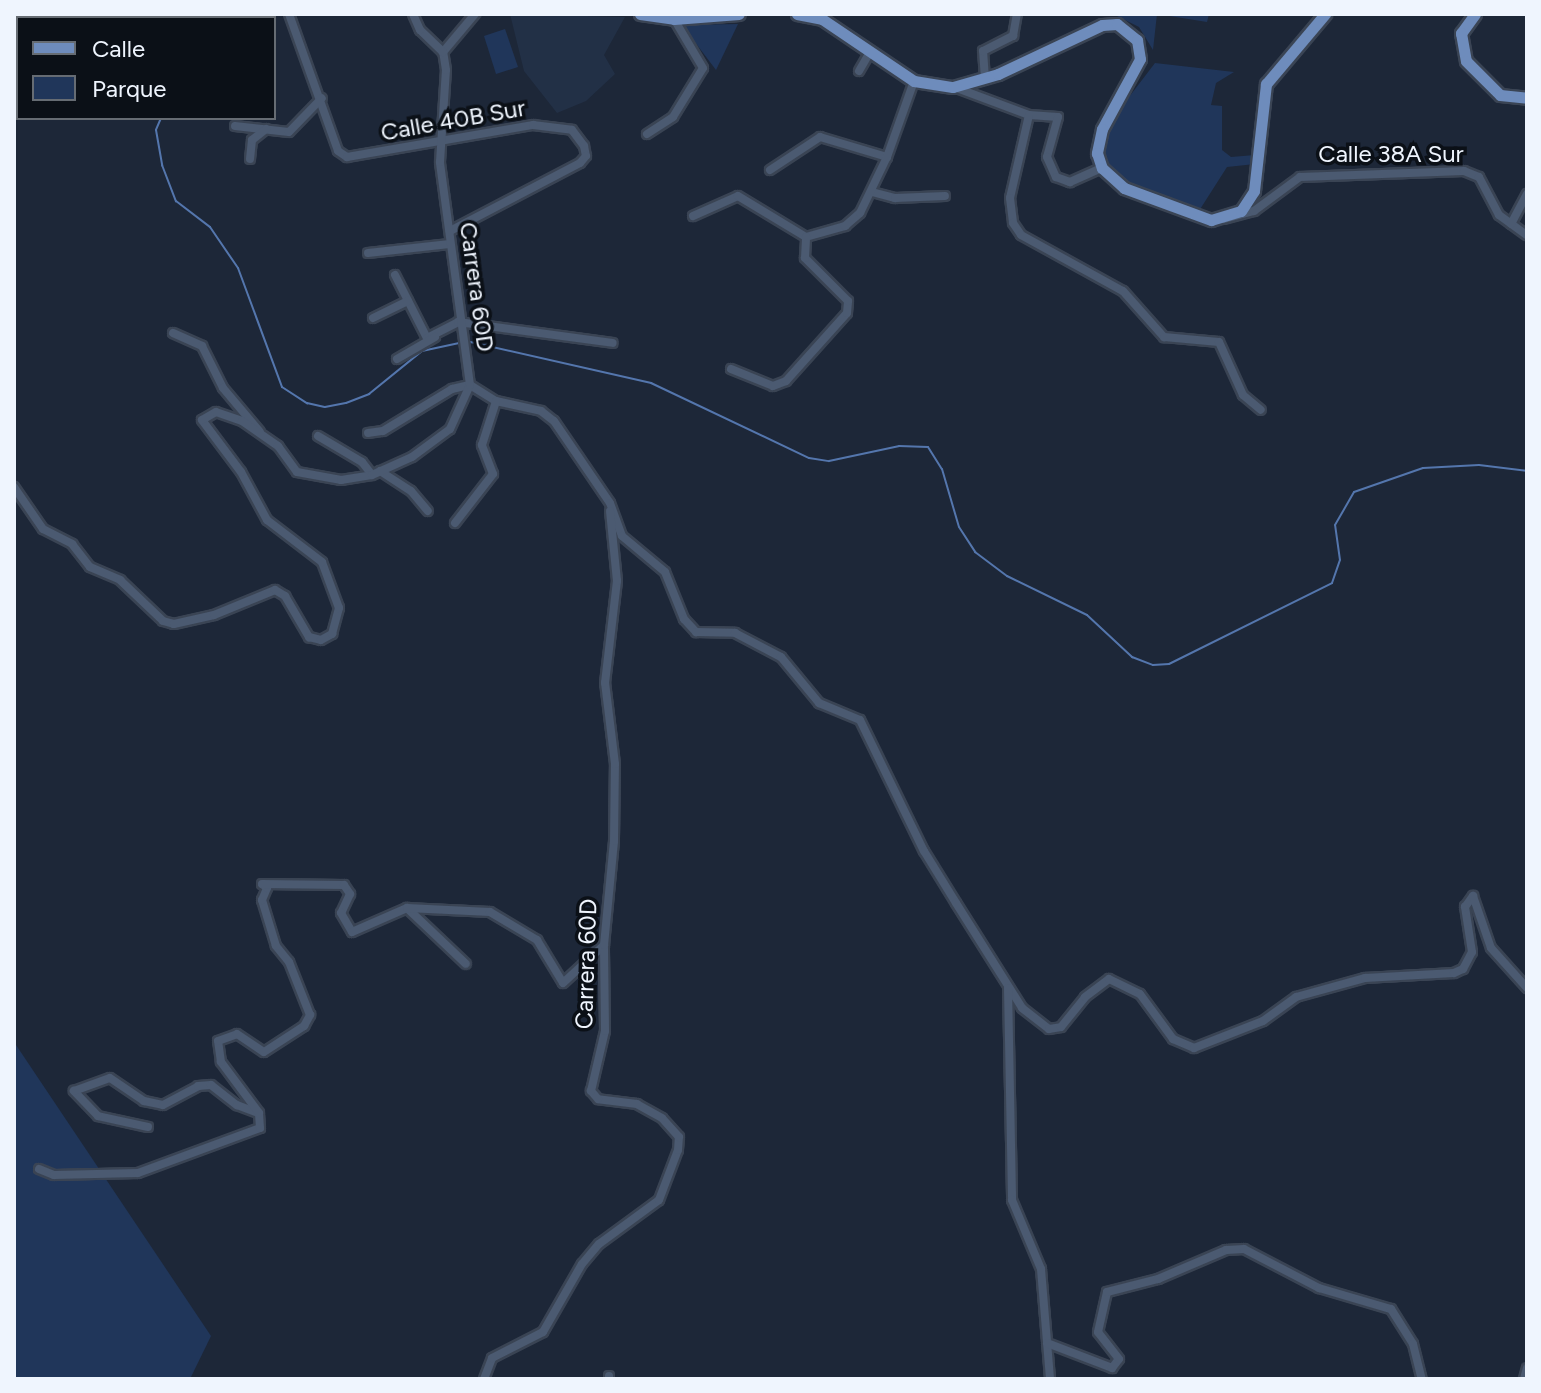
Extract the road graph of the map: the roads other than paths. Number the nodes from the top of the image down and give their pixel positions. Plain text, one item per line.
1 (289, 14) edge
2 (413, 14) edge
3 (475, 14) edge
4 (640, 14) edge
5 (739, 14) edge
6 (797, 14) edge
7 (1017, 14) edge
8 (1325, 14) edge
9 (1475, 14) edge
10 (674, 19) junction
11 (443, 52) junction
12 (869, 54) junction
13 (859, 71) dead end
14 (985, 79) junction
15 (914, 81) junction
16 (953, 87) junction
17 (322, 98) junction
18 (1527, 98) edge
19 (1029, 115) junction
20 (235, 126) dead end
21 (266, 129) junction
22 (647, 134) dead end
23 (441, 144) junction
24 (887, 157) junction
25 (250, 159) dead end
26 (1102, 168) junction
27 (770, 170) dead end
28 (872, 192) junction
29 (1527, 194) edge
30 (945, 196) dead end
31 (693, 216) dead end
32 (1224, 219) junction
33 (1511, 224) junction
34 (450, 231) junction
35 (1527, 235) edge
36 (806, 237) junction
37 (450, 244) junction
38 (368, 253) dead end
39 (395, 275) dead end
40 (408, 301) junction
41 (373, 318) dead end
42 (459, 325) junction
43 (173, 333) dead end
44 (613, 343) dead end
45 (397, 359) dead end
46 (731, 369) dead end
47 (470, 385) junction
48 (496, 401) junction
49 (1261, 410) dead end
50 (260, 433) junction
51 (368, 433) dead end
52 (318, 436) dead end
53 (376, 473) junction
54 (14, 487) edge
55 (610, 503) junction
56 (428, 511) dead end
57 (455, 523) dead end
58 (407, 908) junction
59 (604, 945) junction
60 (466, 964) dead end
61 (1008, 987) junction
62 (1527, 988) edge
63 (259, 1113) junction
64 (148, 1127) dead end
65 (39, 1169) dead end
66 (1047, 1343) junction
67 (1527, 1368) edge
68 (484, 1379) edge
69 (1050, 1379) edge
70 (1422, 1379) edge
71 (1524, 1379) edge

1 - 17 street
2 - 11 street
3 - 11 street
4 - 10 main road
5 - 10 main road
6 - 12 main road
7 - 14 street
8 - 32 main road
9 - 18 main road
10 - 22 street
11 - 23 street, Carrera 60D
12 - 13 street
12 - 15 main road
14 - 16 main road
14 - 26 main road
15 - 16 main road
15 - 24 street
16 - 19 street
17 - 21 street
17 - 23 street, Calle 40B Sur
19 - 26 street
19 - 49 street
20 - 21 street
21 - 25 street
23 - 34 street, Carrera 60D
23 - 34 street, Calle 40B Sur
24 - 27 street
24 - 28 street
26 - 32 main road
28 - 30 street
28 - 36 street
29 - 33 street
31 - 36 street
32 - 33 street, Calle 38A Sur
33 - 35 street
34 - 37 street, Carrera 60D
36 - 46 street
37 - 38 street
37 - 42 street, Carrera 60D
39 - 40 street
40 - 41 street
40 - 42 street
42 - 44 street
42 - 45 street
42 - 47 street, Carrera 60D
43 - 50 street
47 - 48 street, Carrera 60D
47 - 51 street
47 - 53 street
48 - 55 street, Carrera 60D
48 - 57 street
50 - 53 street
50 - 54 street
52 - 53 street
53 - 56 street
55 - 59 street, Carrera 60D
55 - 61 street, Carrera 60D
58 - 59 street
58 - 60 street
58 - 63 street
59 - 68 street, Carrera 60D
61 - 62 street
61 - 66 street
63 - 64 street
63 - 65 street
66 - 69 street
66 - 70 street
67 - 71 street

